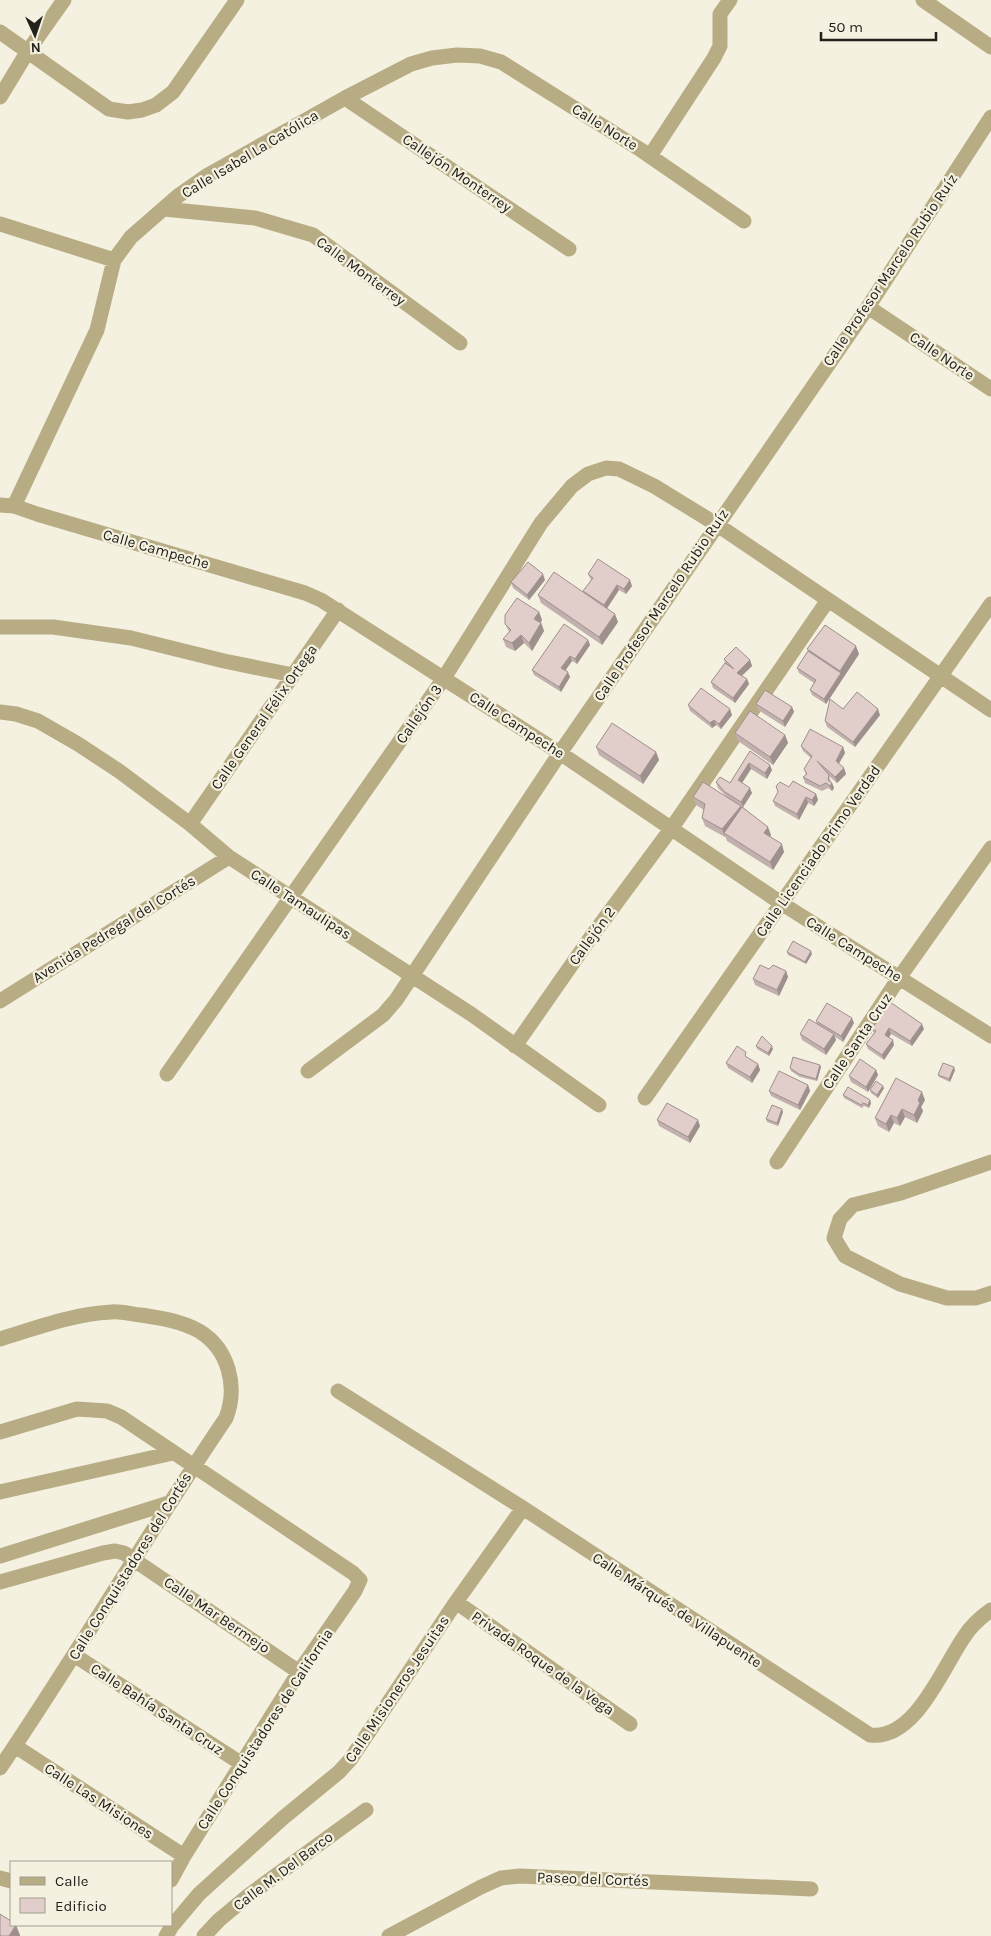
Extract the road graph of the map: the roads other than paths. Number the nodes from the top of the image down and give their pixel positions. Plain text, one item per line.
1 (64, 0) edge
2 (237, 0) edge
3 (730, 0) edge
4 (922, 0) edge
5 (0, 32) edge
6 (991, 47) edge
7 (28, 52) junction
8 (457, 55) joint
9 (0, 97) edge
10 (346, 98) junction
11 (991, 116) edge
12 (650, 156) junction
13 (164, 209) junction
14 (744, 221) dead end
15 (0, 224) edge
16 (569, 249) dead end
17 (114, 260) junction
18 (868, 306) junction
19 (460, 343) dead end
20 (991, 389) edge
21 (7, 505) edge
22 (716, 524) junction
23 (828, 600) junction
24 (991, 604) edge
25 (338, 610) junction
26 (0, 627) edge
27 (293, 674) junction
28 (942, 676) junction
29 (444, 678) junction
30 (991, 710) edge
31 (0, 712) edge
32 (560, 753) junction
33 (190, 824) junction
34 (672, 829) junction
35 (991, 848) edge
36 (229, 857) junction
37 (291, 898) junction
38 (781, 903) junction
39 (411, 976) junction
40 (899, 978) junction
41 (0, 1001) edge
42 (991, 1036) edge
43 (515, 1046) junction
44 (308, 1071) dead end
45 (168, 1074) dead end
46 (645, 1098) dead end
47 (599, 1104) dead end
48 (777, 1162) dead end
49 (991, 1162) edge
50 (991, 1292) edge
51 (0, 1339) edge
52 (338, 1391) dead end
53 (0, 1432) edge
54 (173, 1453) junction
55 (193, 1466) junction
56 (0, 1492) edge
57 (169, 1503) junction
58 (523, 1508) junction
59 (0, 1556) edge
60 (134, 1558) junction
61 (0, 1582) edge
62 (456, 1602) junction
63 (989, 1613) edge
64 (74, 1655) junction
65 (299, 1672) junction
66 (630, 1724) dead end
67 (15, 1746) junction
68 (242, 1764) junction
69 (0, 1768) edge
70 (366, 1810) dead end
71 (184, 1856) junction
72 (172, 1878) edge
73 (811, 1888) dead end
74 (172, 1925) edge
75 (204, 1936) edge
76 (389, 1936) edge

1 - 7 street
2 - 7 street
3 - 12 street
4 - 6 street
5 - 7 street
7 - 9 street
8 - 10 street, Calle Isabel La Católica
8 - 12 street, Calle Norte
10 - 13 street, Calle Isabel La Católica
10 - 16 street, Callejón Monterrey
11 - 18 street, Calle Profesor Marcelo Rubio Ruíz
12 - 14 street, Calle Norte
13 - 17 street, Calle Isabel La Católica
13 - 19 street, Calle Monterrey
15 - 17 street
17 - 21 street, Calle Isabel La Católica
18 - 20 street, Calle Norte
18 - 22 street, Calle Profesor Marcelo Rubio Ruíz
21 - 25 street, Calle Campeche
22 - 23 street, Callejón 3
22 - 29 street, Callejón 3
22 - 32 street, Calle Profesor Marcelo Rubio Ruíz
23 - 28 street, Callejón 3
23 - 34 street, Callejón 2
24 - 28 street, Calle Licenciado Primo Verdad
25 - 27 street, Calle General Félix Ortega
25 - 29 street, Calle Campeche
26 - 27 street
27 - 33 street, Calle General Félix Ortega
28 - 30 street, Callejón 3
28 - 38 street, Calle Licenciado Primo Verdad
29 - 32 street, Calle Campeche
29 - 37 street, Callejón 3
31 - 33 street, Calle Tamaulipas
32 - 34 street, Calle Campeche
32 - 39 street, Calle Profesor Marcelo Rubio Ruíz
33 - 36 street, Calle Tamaulipas
34 - 38 street, Calle Campeche
34 - 43 street, Callejón 2
35 - 40 street, Calle Santa Cruz
36 - 37 street, Calle Tamaulipas
36 - 41 street, Avenida Pedregal del Cortés
37 - 39 street, Calle Tamaulipas
37 - 45 street, Callejón 3
38 - 40 street, Calle Campeche
38 - 46 street, Calle Licenciado Primo Verdad
39 - 43 street, Calle Tamaulipas
39 - 44 street, Calle Profesor Marcelo Rubio Ruíz
40 - 42 street, Calle Campeche
40 - 48 street, Calle Santa Cruz
43 - 47 street, Calle Tamaulipas
49 - 50 street
51 - 55 street, Calle Conquistadores del Cortés
52 - 58 street, Calle Márqués de Villapuente
53 - 54 street
54 - 55 street
54 - 56 street
55 - 57 street, Calle Conquistadores del Cortés
55 - 65 street, Calle Conquistadores de California
57 - 59 street
57 - 60 street, Calle Conquistadores del Cortés
58 - 62 street, Calle Misioneros Jesuitas
58 - 63 street, Calle Márqués de Villapuente
60 - 61 street, Calle Mar Bermejo
60 - 64 street, Calle Conquistadores del Cortés
60 - 65 street, Calle Mar Bermejo
62 - 66 street, Privada Roque de la Vega
62 - 74 street, Calle Misioneros Jesuitas
64 - 67 street, Calle Conquistadores del Cortés
64 - 68 street, Calle Bahía Santa Cruz
65 - 68 street, Calle Conquistadores de California
67 - 69 street, Calle Conquistadores del Cortés
67 - 71 street, Calle Las Misiones
68 - 71 street, Calle Conquistadores de California
70 - 75 street, Calle M. Del Barco
71 - 72 street, Calle Conquistadores de California
73 - 76 street, Paseo del Cortés

